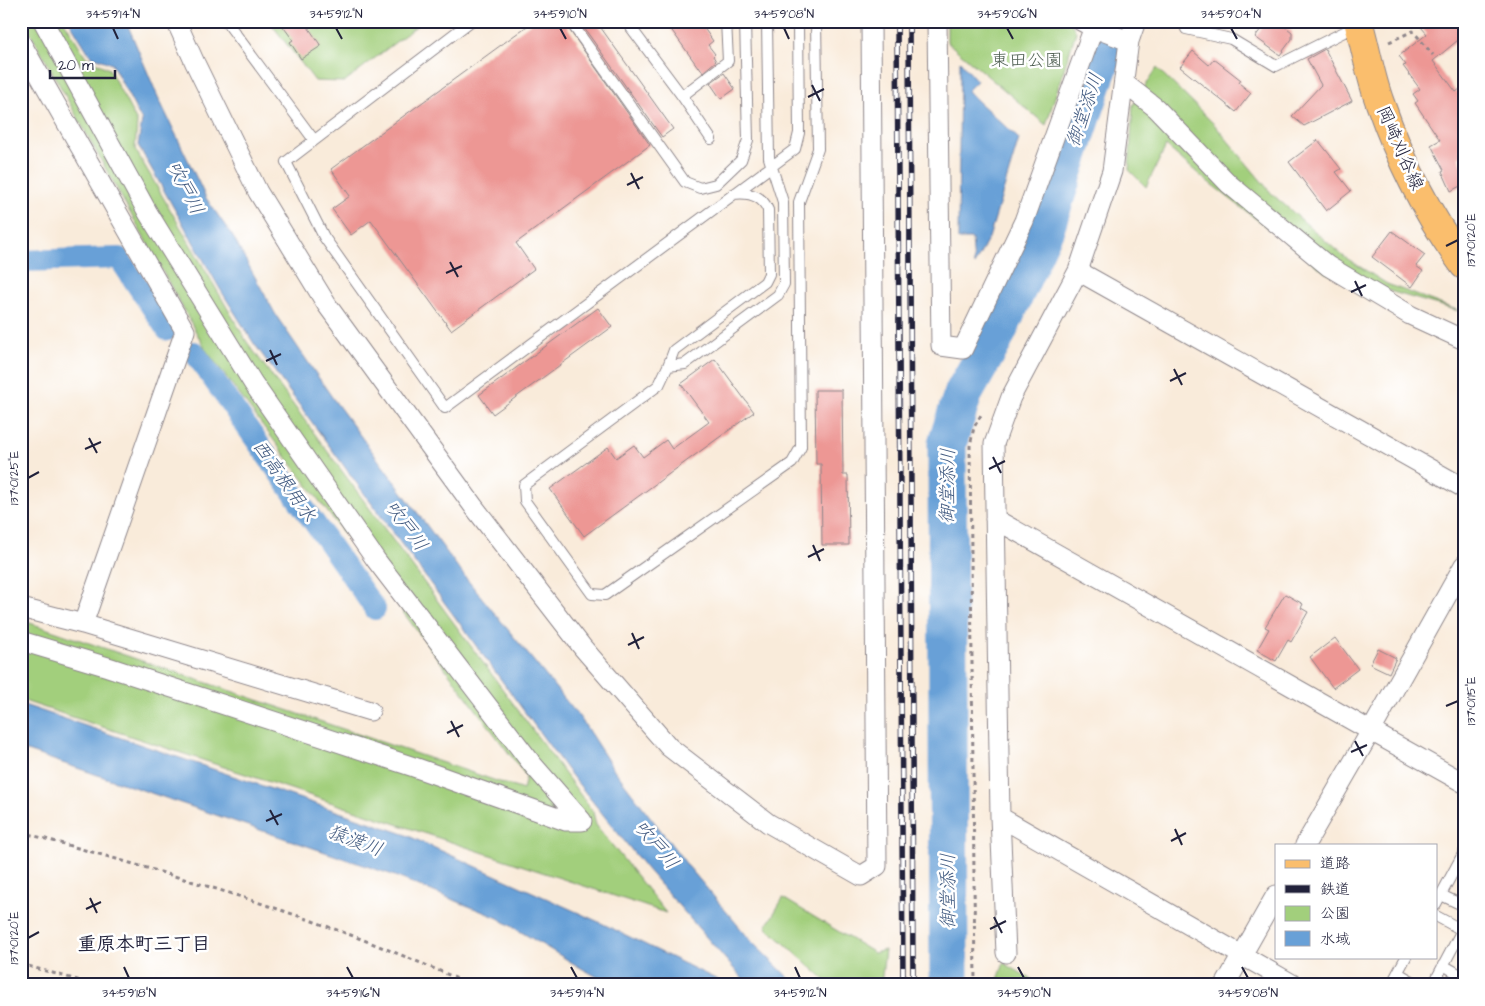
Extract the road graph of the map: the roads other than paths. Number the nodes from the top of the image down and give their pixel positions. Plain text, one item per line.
1 (43, 21) edge
2 (176, 21) edge
3 (226, 21) edge
4 (471, 21) edge
5 (570, 21) edge
6 (626, 21) edge
7 (726, 21) edge
8 (745, 21) edge
9 (767, 21) edge
10 (798, 21) edge
11 (816, 21) edge
12 (871, 21) edge
13 (937, 21) edge
14 (1136, 21) edge
15 (1359, 23) edge
16 (1090, 24) edge
17 (1186, 29) dead end
18 (1129, 41) junction
19 (21, 43) edge
20 (1124, 83) junction
21 (682, 96) junction
22 (711, 139) dead end
23 (314, 140) junction
24 (772, 166) junction
25 (733, 194) junction
26 (1464, 265) edge
27 (1078, 271) junction
28 (1464, 340) edge
29 (668, 366) junction
30 (1464, 488) edge
31 (995, 520) junction
32 (1464, 565) edge
33 (21, 608) edge
34 (83, 624) junction
35 (21, 641) edge
36 (370, 711) dead end
37 (1371, 731) junction
38 (1464, 783) edge
39 (1000, 817) junction
40 (1306, 844) edge
41 (1464, 852) edge
42 (1275, 896) edge
43 (1438, 899) edge
44 (1460, 904) dead end
45 (1438, 917) edge
46 (1006, 953) dead end
47 (1242, 955) junction
48 (1406, 958) edge
49 (1443, 965) junction
50 (1398, 973) junction
51 (1464, 977) edge
52 (1225, 985) edge
53 (1294, 985) edge
54 (1391, 985) edge
55 (1419, 985) edge
56 (1433, 985) edge

1 - 35 street
2 - 12 street
3 - 23 lane
4 - 23 lane
5 - 8 lane
6 - 21 lane
7 - 21 lane
9 - 24 lane
10 - 24 lane
11 - 29 lane
13 - 16 street
14 - 18 street
15 - 17 lane
15 - 26 main road, 岡崎刈谷線
16 - 18 street
18 - 20 street
19 - 34 street
20 - 27 street
20 - 28 street
21 - 22 lane
23 - 25 lane
24 - 25 lane
24 - 29 lane
25 - 29 lane
27 - 30 street
27 - 31 street
31 - 37 street
31 - 39 street
32 - 37 street
33 - 34 street
34 - 36 street
37 - 38 street
37 - 40 street
39 - 46 street
39 - 47 street
41 - 43 lane
42 - 47 street
43 - 44 lane
45 - 49 lane
47 - 52 street
47 - 53 street
48 - 50 lane
49 - 51 lane
49 - 56 lane
50 - 54 lane
50 - 55 lane

